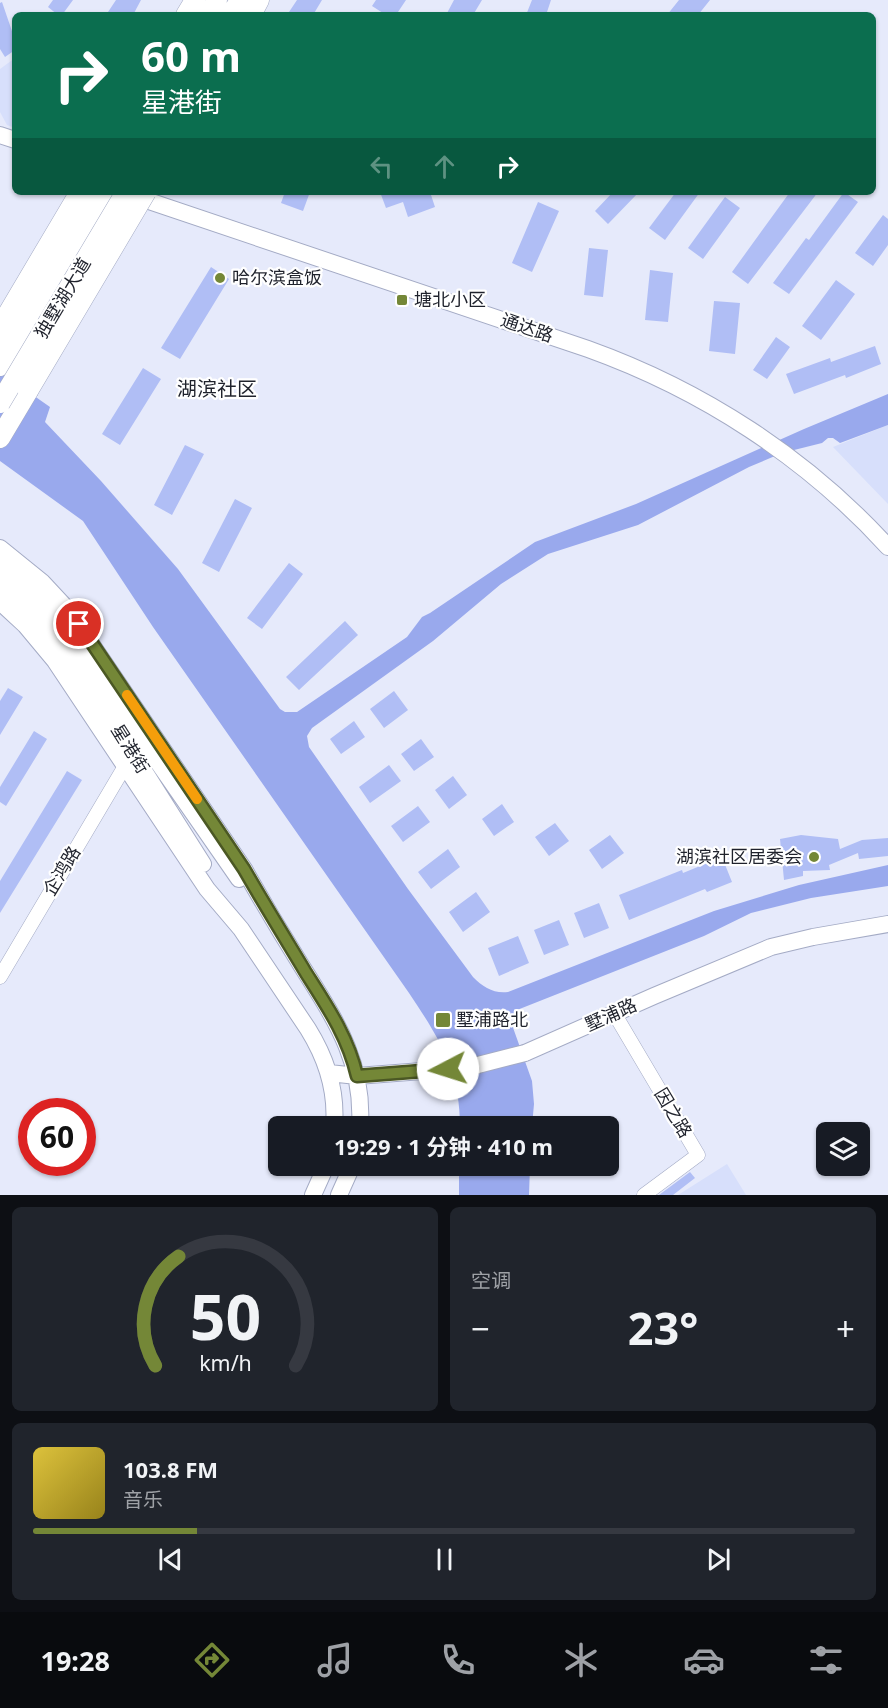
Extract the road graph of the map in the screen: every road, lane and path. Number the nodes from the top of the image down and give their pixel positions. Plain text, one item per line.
1 (0, 135) edge
2 (11, 146) edge
3 (79, 195) edge
4 (88, 195) edge
5 (101, 195) edge
6 (132, 195) edge
7 (132, 195) edge
8 (132, 195) edge
9 (139, 195) edge
10 (164, 195) edge
11 (0, 327) edge
12 (0, 343) edge
13 (0, 366) edge
14 (0, 404) edge
15 (0, 423) edge
16 (0, 438) edge
17 (783, 445) junction
18 (888, 531) edge
19 (888, 547) edge
20 (0, 548) edge
21 (0, 566) edge
22 (0, 584) edge
23 (0, 602) edge
24 (125, 766) junction
25 (267, 910) junction
26 (888, 924) edge
27 (241, 929) junction
28 (0, 977) edge
29 (614, 1013) junction
30 (328, 1073) junction
31 (357, 1076) junction
32 (334, 1116) edge
33 (360, 1116) edge
34 (322, 1176) edge
35 (348, 1176) edge
36 (313, 1195) edge
37 (339, 1195) edge
38 (644, 1195) edge

1 - 2 main road
3 - 11 highway
4 - 12 main road
5 - 13 highway, 独墅湖大道
6 - 15 main road
7 - 14 highway, 独墅湖大道, bridge
8 - 16 highway, bridge
9 - 17 main road, 通达路
10 - 17 main road, 通达路
17 - 18 main road, 通达路
17 - 19 main road, 通达路
20 - 25 main road, 星港街
21 - 25 main road, 星港街
22 - 27 main road, 星港街
23 - 24 main road, 星港街
24 - 27 main road, 星港街
24 - 28 street, 企鸿路
25 - 31 main road, 星港街
26 - 29 main road, 墅浦路
27 - 30 main road, 星港街
29 - 31 main road, 墅浦路, bridge
29 - 38 street, 因之路
30 - 31 main road, 墅浦路
30 - 32 main road, 星港街
31 - 33 main road, 星港街
34 - 36 main road
35 - 37 main road

